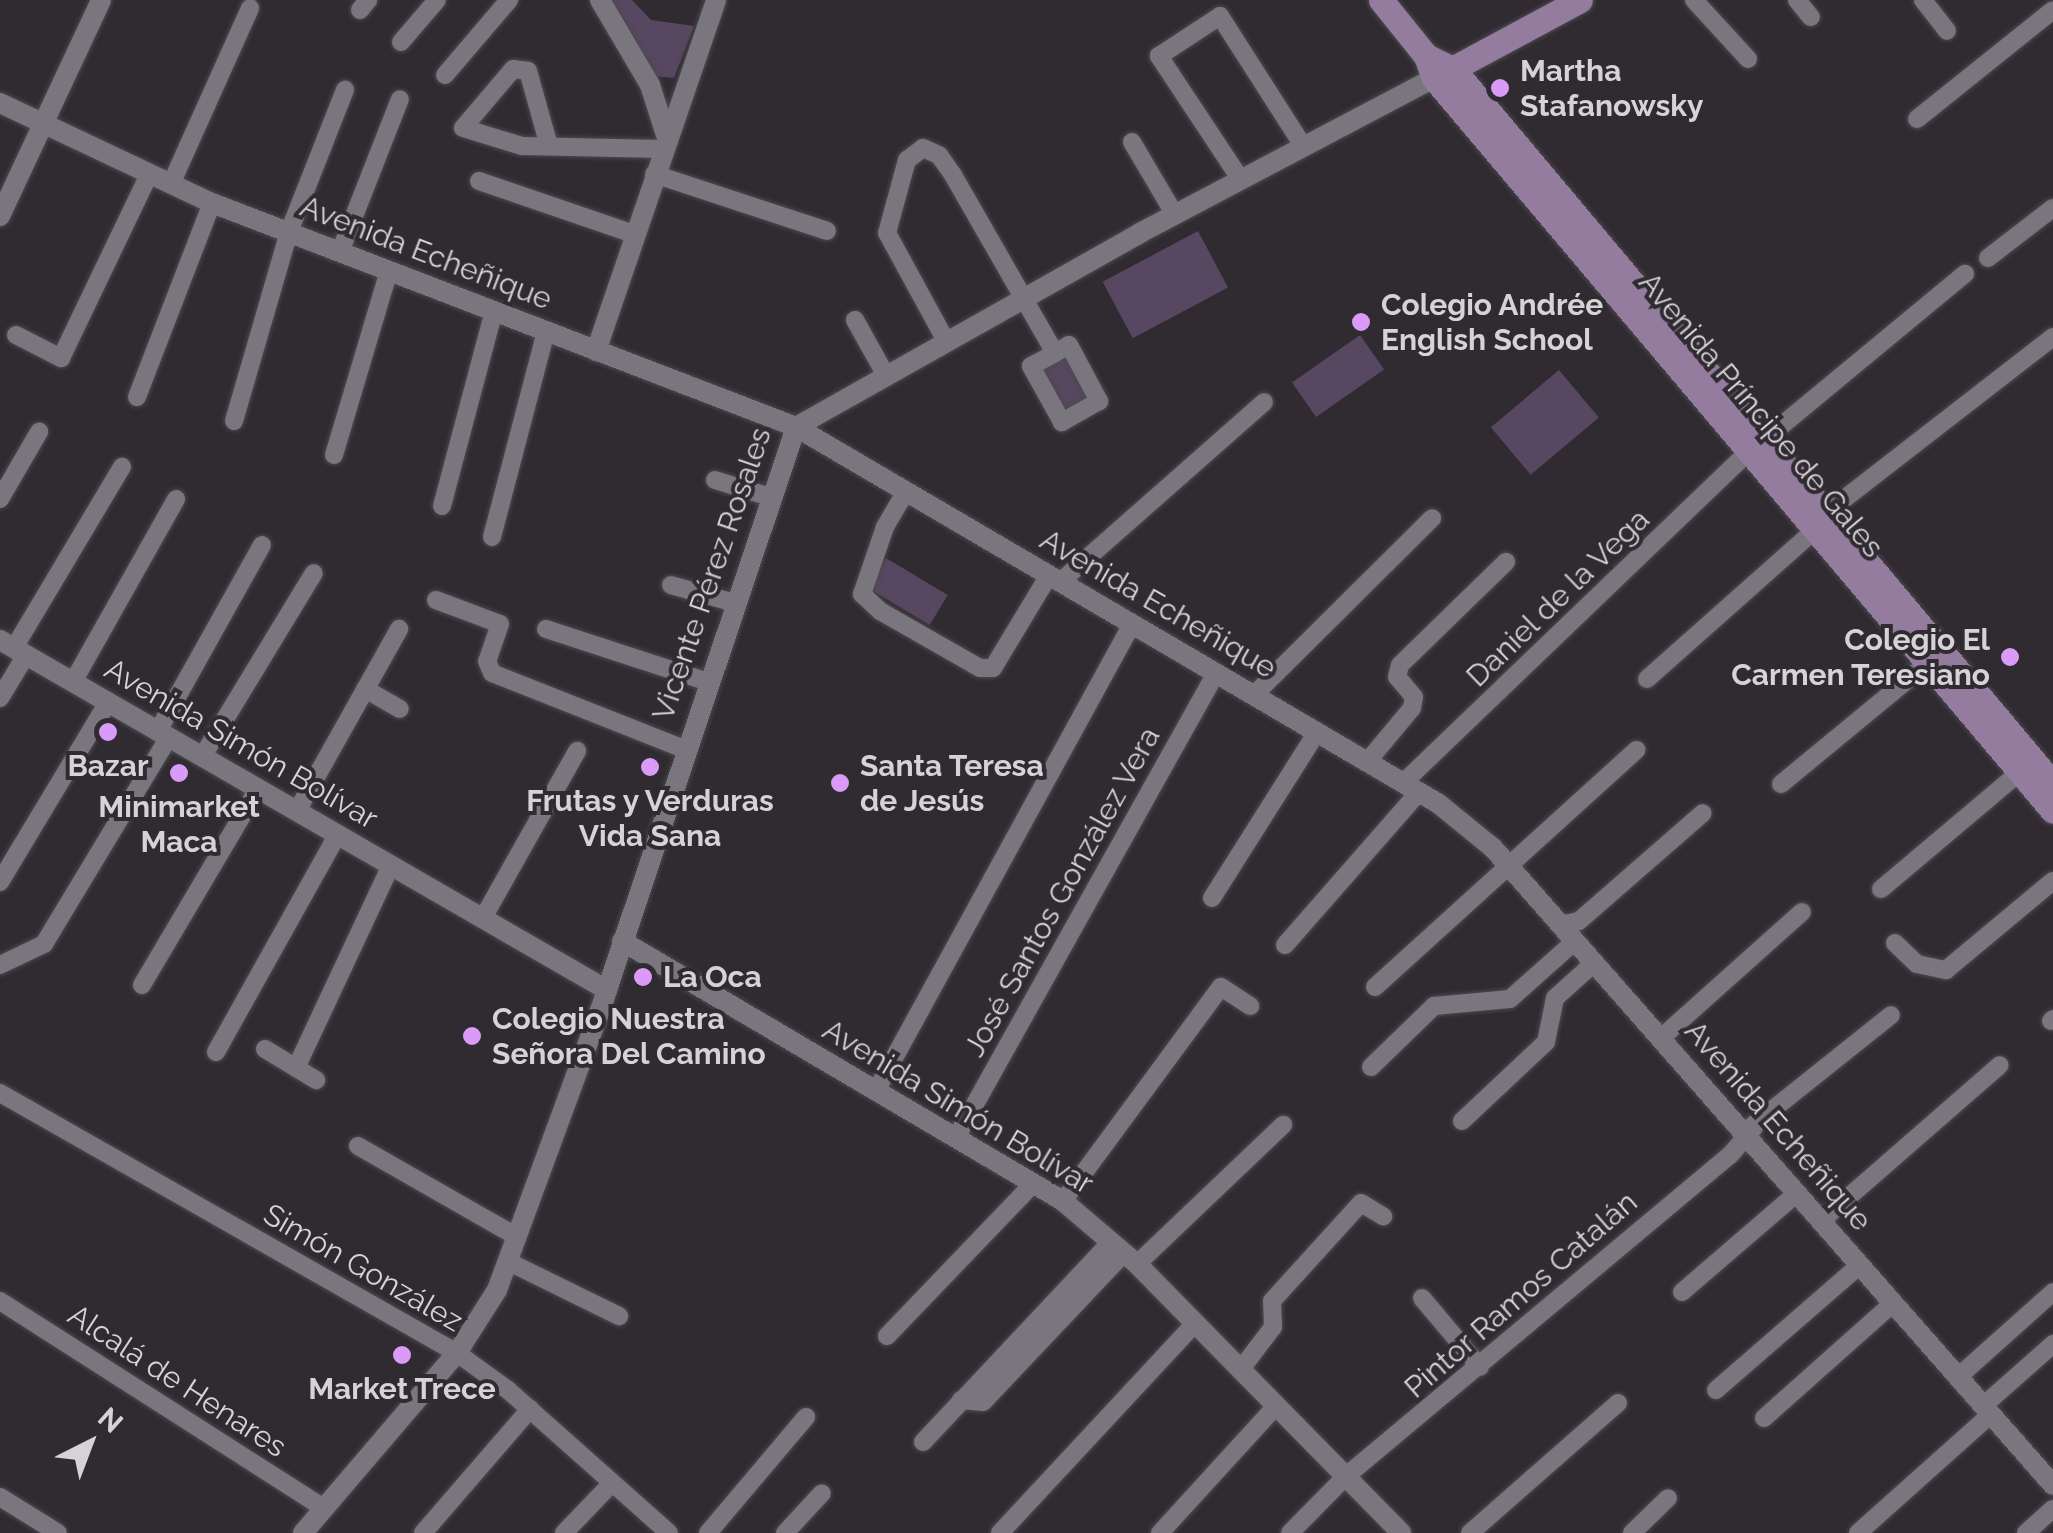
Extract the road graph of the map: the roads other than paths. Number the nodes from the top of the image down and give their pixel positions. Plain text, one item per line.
1 (101, 0) edge
2 (114, 0) edge
3 (437, 0) edge
4 (509, 0) edge
5 (600, 0) edge
6 (716, 0) edge
7 (1380, 0) edge
8 (1580, 0) edge
9 (1694, 0) edge
10 (1796, 0) edge
11 (1924, 0) edge
12 (250, 8) dead end
13 (2053, 10) edge
14 (1811, 16) dead end
15 (1948, 31) dead end
16 (401, 42) dead end
17 (1748, 60) dead end
18 (1438, 68) junction
19 (445, 74) dead end
20 (650, 85) junction
21 (345, 90) dead end
22 (400, 99) dead end
23 (676, 102) junction
24 (0, 103) edge
25 (1917, 119) dead end
26 (44, 125) junction
27 (664, 142) junction
28 (1132, 142) dead end
29 (550, 146) junction
30 (1304, 146) junction
31 (149, 174) junction
32 (654, 174) junction
33 (1241, 180) junction
34 (479, 181) dead end
35 (171, 184) junction
36 (212, 203) junction
37 (2053, 208) edge
38 (1175, 215) junction
39 (0, 216) edge
40 (827, 231) dead end
41 (289, 232) junction
42 (634, 234) junction
43 (340, 252) junction
44 (1988, 258) dead end
45 (389, 270) junction
46 (1965, 274) dead end
47 (1024, 297) junction
48 (494, 312) junction
49 (855, 320) dead end
50 (546, 331) junction
51 (16, 335) dead end
52 (2053, 337) edge
53 (946, 341) junction
54 (596, 351) junction
55 (1054, 353) dead end
56 (886, 374) junction
57 (137, 397) dead end
58 (1264, 402) dead end
59 (234, 421) dead end
60 (796, 427) junction
61 (39, 432) dead end
62 (1756, 445) junction
63 (334, 455) dead end
64 (122, 467) dead end
65 (716, 480) dead end
66 (906, 491) junction
67 (770, 497) junction
68 (0, 499) edge
69 (176, 500) dead end
70 (442, 506) dead end
71 (1432, 518) dead end
72 (1820, 522) junction
73 (492, 537) dead end
74 (262, 545) dead end
75 (1506, 562) dead end
76 (314, 573) dead end
77 (1054, 578) junction
78 (672, 585) dead end
79 (436, 600) dead end
80 (736, 604) junction
81 (1132, 624) junction
82 (399, 629) dead end
83 (546, 630) dead end
84 (13, 648) edge
85 (1928, 663) junction
86 (1216, 673) junction
87 (1647, 679) dead end
88 (73, 682) junction
89 (708, 682) junction
90 (365, 689) junction
91 (1254, 695) junction
92 (0, 698) edge
93 (108, 702) junction
94 (400, 709) dead end
95 (1317, 732) junction
96 (163, 734) junction
97 (686, 750) junction
98 (1636, 750) dead end
99 (577, 751) dead end
100 (202, 756) junction
101 (1367, 762) junction
102 (2020, 772) junction
103 (1781, 784) dead end
104 (2053, 784) edge
105 (258, 788) junction
106 (1411, 788) junction
107 (297, 811) junction
108 (2053, 812) edge
109 (1703, 813) dead end
110 (338, 834) junction
111 (391, 866) junction
112 (1509, 866) junction
113 (0, 882) edge
114 (2053, 882) edge
115 (1880, 890) dead end
116 (1212, 898) dead end
117 (1802, 912) dead end
118 (483, 918) junction
119 (1572, 931) junction
120 (622, 941) junction
121 (1894, 944) dead end
122 (1285, 945) dead end
123 (1594, 962) junction
124 (0, 965) edge
125 (142, 985) dead end
126 (1375, 987) dead end
127 (608, 990) junction
128 (1250, 1006) dead end
129 (1890, 1015) dead end
130 (1661, 1038) junction
131 (265, 1049) dead end
132 (216, 1052) dead end
133 (2000, 1065) dead end
134 (1370, 1067) dead end
135 (296, 1068) junction
136 (316, 1080) dead end
137 (876, 1091) junction
138 (0, 1093) edge
139 (1462, 1120) dead end
140 (1283, 1125) dead end
141 (1749, 1133) junction
142 (956, 1138) junction
143 (358, 1146) dead end
144 (1033, 1184) junction
145 (1797, 1194) junction
146 (1063, 1201) junction
147 (1382, 1216) dead end
148 (1821, 1220) junction
149 (516, 1236) junction
150 (1124, 1253) junction
151 (507, 1261) junction
152 (1860, 1265) junction
153 (1682, 1292) dead end
154 (2053, 1292) edge
155 (1422, 1298) dead end
156 (0, 1301) edge
157 (1894, 1303) junction
158 (618, 1316) dead end
159 (1195, 1322) junction
160 (887, 1336) dead end
161 (2053, 1344) edge
162 (457, 1353) junction
163 (1480, 1367) junction
164 (1241, 1369) junction
165 (1958, 1377) junction
166 (1716, 1390) dead end
167 (1618, 1402) dead end
168 (1277, 1405) junction
169 (530, 1409) junction
170 (1987, 1410) junction
171 (806, 1416) dead end
172 (1764, 1418) dead end
173 (923, 1442) dead end
174 (1350, 1482) junction
175 (612, 1483) junction
176 (2053, 1485) edge
177 (822, 1493) dead end
178 (0, 1497) edge
179 (1668, 1498) dead end
180 (324, 1508) junction
181 (2053, 1509) edge
182 (1871, 1529) edge
183 (58, 1533) edge
184 (303, 1533) edge
185 (422, 1533) edge
186 (564, 1533) edge
187 (668, 1533) edge
188 (708, 1533) edge
189 (785, 1533) edge
190 (1000, 1533) edge
191 (1160, 1533) edge
192 (1290, 1533) edge
193 (1401, 1533) edge
194 (1470, 1533) edge
195 (1632, 1533) edge
196 (2026, 1533) edge

1 - 26 street
2 - 26 street
3 - 16 street
4 - 19 street
5 - 20 street
6 - 23 street
7 - 18 main road, Avenida Príncipe de Gales
8 - 18 main road, Vicente Pérez Rosales
9 - 17 street
10 - 14 street
11 - 15 street
12 - 35 street
13 - 25 street
18 - 30 street, Vicente Pérez Rosales
18 - 62 main road, Avenida Príncipe de Gales
20 - 23 street
20 - 27 street
21 - 41 street
22 - 43 street
23 - 27 street
24 - 26 street, Avenida Echeñique
26 - 31 street, Avenida Echeñique
26 - 39 street
27 - 29 street
27 - 32 street
28 - 38 street
29 - 29 street
30 - 33 street, Vicente Pérez Rosales
30 - 33 street
31 - 35 street, Avenida Echeñique
31 - 51 street
32 - 40 street
32 - 42 street
33 - 38 street, Vicente Pérez Rosales
34 - 42 street
35 - 36 street, Avenida Echeñique
36 - 41 street, Avenida Echeñique
36 - 57 street
37 - 44 street
38 - 47 street, Vicente Pérez Rosales
41 - 43 street, Avenida Echeñique
41 - 59 street
42 - 54 street
43 - 45 street, Avenida Echeñique
45 - 48 street, Avenida Echeñique
45 - 63 street
46 - 62 street, Daniel de la Vega
47 - 53 street, Vicente Pérez Rosales
47 - 53 street
47 - 55 street
48 - 50 street, Avenida Echeñique
48 - 70 street
49 - 56 street
50 - 54 street, Avenida Echeñique
50 - 73 street
52 - 72 street
53 - 56 street, Vicente Pérez Rosales
54 - 60 street, Avenida Echeñique
56 - 60 street, Vicente Pérez Rosales
58 - 77 street
60 - 66 street, Avenida Echeñique
60 - 67 street, Vicente Pérez Rosales
61 - 68 street
62 - 72 main road, Avenida Príncipe de Gales
62 - 106 street, Daniel de la Vega
64 - 84 street
65 - 67 street
66 - 77 street, Avenida Echeñique
66 - 77 street
67 - 80 street, Vicente Pérez Rosales
69 - 88 street
71 - 91 street
72 - 85 main road, Avenida Príncipe de Gales
72 - 87 street
72 - 104 main road, Avenida Príncipe de Gales
74 - 96 street
75 - 101 street
76 - 100 street
77 - 81 street, Avenida Echeñique
78 - 80 street
79 - 97 street
80 - 89 street, Vicente Pérez Rosales
81 - 86 street, Avenida Echeñique
81 - 137 street
82 - 90 street
83 - 89 street
84 - 88 street, Avenida Simón Bolívar
84 - 92 street
85 - 102 main road, Avenida Príncipe de Gales
85 - 103 street
86 - 91 street, Avenida Echeñique
86 - 142 street, José Santos González Vera
88 - 93 street, Avenida Simón Bolívar
89 - 97 street, Vicente Pérez Rosales
90 - 94 street
90 - 107 street
91 - 95 street, Avenida Echeñique
93 - 96 street, Avenida Simón Bolívar
93 - 113 street
95 - 101 street, Avenida Echeñique
95 - 116 street
96 - 100 street, Avenida Simón Bolívar
96 - 124 street
97 - 120 street, Vicente Pérez Rosales
98 - 112 street
99 - 118 street
100 - 105 street, Avenida Simón Bolívar
101 - 106 street, Avenida Echeñique
102 - 108 main road, Avenida Príncipe de Gales
102 - 115 street
105 - 107 street, Avenida Simón Bolívar
105 - 125 street
106 - 112 street, Avenida Echeñique
106 - 122 street, Daniel de la Vega
107 - 110 street, Avenida Simón Bolívar
109 - 119 street
110 - 111 street, Avenida Simón Bolívar
110 - 132 street
111 - 118 street, Avenida Simón Bolívar
111 - 135 street
112 - 119 street, Avenida Echeñique
112 - 126 street
114 - 121 street
117 - 130 street
118 - 127 street, Avenida Simón Bolívar
119 - 123 street, Avenida Echeñique
119 - 134 street
120 - 127 street, Vicente Pérez Rosales
120 - 137 street, Avenida Simón Bolívar
123 - 130 street, Avenida Echeñique
123 - 139 street
127 - 149 street, Vicente Pérez Rosales
128 - 146 street
129 - 141 street, Pintor Ramos Catalán
130 - 141 street, Avenida Echeñique
131 - 135 street
133 - 148 street
135 - 136 street
137 - 142 street, Avenida Simón Bolívar
138 - 162 street, Simón González
140 - 150 street
141 - 145 street, Avenida Echeñique
141 - 163 street, Pintor Ramos Catalán
142 - 144 street, Avenida Simón Bolívar
143 - 149 street
144 - 146 street, Avenida Simón Bolívar
144 - 160 street
145 - 148 street, Avenida Echeñique
145 - 153 street
146 - 150 street, Avenida Simón Bolívar
147 - 164 street
148 - 152 street, Avenida Echeñique
149 - 151 street, Vicente Pérez Rosales
150 - 159 street, Avenida Simón Bolívar
150 - 173 street
151 - 158 street
151 - 162 street, Vicente Pérez Rosales
152 - 157 street, Avenida Echeñique
152 - 166 street
154 - 165 street
155 - 163 street
156 - 180 street, Alcalá de Henares
157 - 165 street, Avenida Echeñique
157 - 172 street
159 - 164 street, Avenida Simón Bolívar
159 - 190 street
161 - 170 street
162 - 169 street, Simón González
162 - 180 street, Vicente Pérez Rosales
163 - 174 street, Pintor Ramos Catalán
164 - 168 street, Avenida Simón Bolívar
165 - 170 street, Avenida Echeñique
167 - 194 street
168 - 174 street, Avenida Simón Bolívar
168 - 191 street
169 - 175 street, Simón González
169 - 185 street
170 - 176 street, Avenida Echeñique
170 - 182 street
171 - 188 street
174 - 192 street, Pintor Ramos Catalán
174 - 193 street, Avenida Simón Bolívar
175 - 186 street
175 - 187 street, Simón González
177 - 189 street
178 - 183 street
179 - 195 street
180 - 184 street, Vicente Pérez Rosales
181 - 196 street

